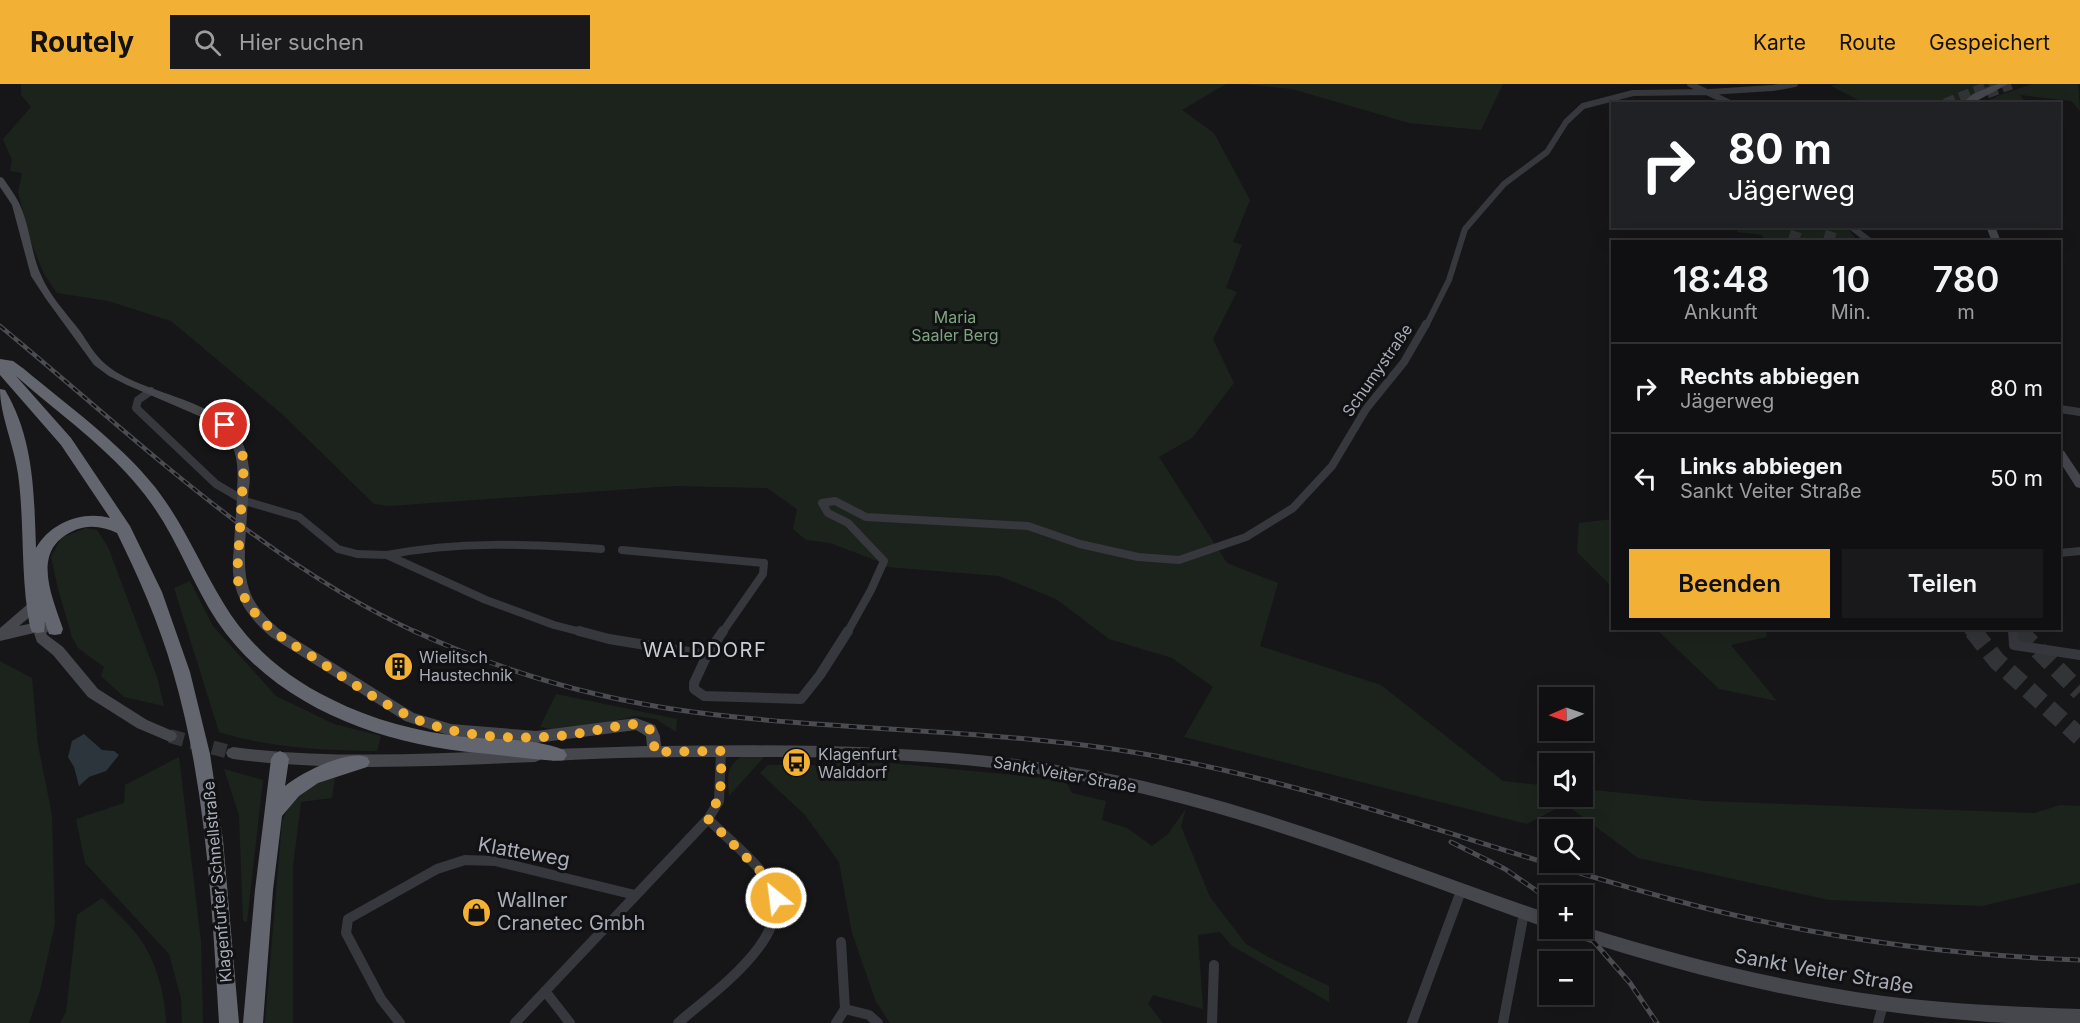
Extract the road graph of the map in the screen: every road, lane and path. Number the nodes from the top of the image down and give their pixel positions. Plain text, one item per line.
1 (1690, 84) edge
2 (1795, 84) edge
3 (2004, 84) edge
4 (1735, 87) edge
5 (1709, 92) junction
6 (1728, 102) edge
7 (1968, 102) edge
8 (0, 180) edge
9 (1853, 228) edge
10 (1868, 240) edge
11 (0, 365) edge
12 (151, 391) junction
13 (0, 393) edge
14 (2061, 409) edge
15 (2080, 412) edge
16 (2061, 456) edge
17 (2080, 484) edge
18 (124, 530) junction
19 (601, 549) dead end
20 (622, 550) dead end
21 (2080, 551) edge
22 (2061, 553) edge
23 (387, 555) junction
24 (33, 607) junction
25 (56, 629) junction
26 (39, 630) junction
27 (2013, 630) edge
28 (0, 636) edge
29 (58, 651) junction
30 (2080, 655) edge
31 (707, 656) junction
32 (170, 736) tunnel mouth
33 (721, 751) junction
34 (654, 752) junction
35 (233, 753) tunnel mouth
36 (558, 755) junction
37 (280, 759) junction
38 (361, 762) junction
39 (274, 812) junction
40 (708, 819) junction
41 (1461, 891) junction
42 (635, 895) junction
43 (1524, 914) junction
44 (1539, 919) edge
45 (1593, 936) edge
46 (841, 942) dead end
47 (1214, 965) dead end
48 (545, 991) junction
49 (1884, 1005) junction
50 (844, 1009) junction
51 (2080, 1017) edge
52 (1998, 1019) edge
53 (229, 1023) edge
54 (252, 1023) edge
55 (400, 1023) edge
56 (515, 1023) edge
57 (570, 1023) edge
58 (678, 1023) edge
59 (836, 1023) edge
60 (878, 1023) edge
61 (1212, 1023) edge
62 (1412, 1023) edge
63 (1503, 1023) edge
64 (1878, 1023) edge

1 - 5 street
2 - 4 street, Schumystraße
3 - 7 main road
4 - 5 street, Schumystraße
5 - 6 street
5 - 31 street, Schumystraße
8 - 12 main road
9 - 10 street
11 - 18 highway, Klagenfurter Schnellstraße
11 - 36 highway
12 - 23 street
12 - 34 main road, bridge
13 - 24 highway
14 - 15 street
16 - 17 main road
18 - 25 highway
18 - 53 highway, Klagenfurter Schnellstraße
19 - 23 street
20 - 31 street
21 - 22 street
23 - 31 street
24 - 26 highway
24 - 28 main road
25 - 26 main road
25 - 29 main road
26 - 28 main road
26 - 29 main road
27 - 30 street
29 - 32 main road
33 - 34 main road, Sankt Veiter Straße
33 - 40 street
33 - 41 main road, Sankt Veiter Straße
34 - 36 main road, Sankt Veiter Straße
35 - 37 main road, Sankt Veiter Straße
36 - 38 main road, Sankt Veiter Straße
37 - 38 main road, Sankt Veiter Straße
37 - 39 highway
38 - 39 highway
39 - 54 highway
40 - 42 street
40 - 58 street
41 - 43 main road, Sankt Veiter Straße
41 - 62 street
42 - 48 street
42 - 55 street, Klatteweg
43 - 44 main road, Sankt Veiter Straße
43 - 63 street
45 - 49 main road, Sankt Veiter Straße
46 - 50 street
47 - 61 street
48 - 56 street
48 - 57 street
49 - 52 main road, Sankt Veiter Straße
49 - 64 street
50 - 59 street
50 - 60 street
51 - 52 main road, Sankt Veiter Straße

